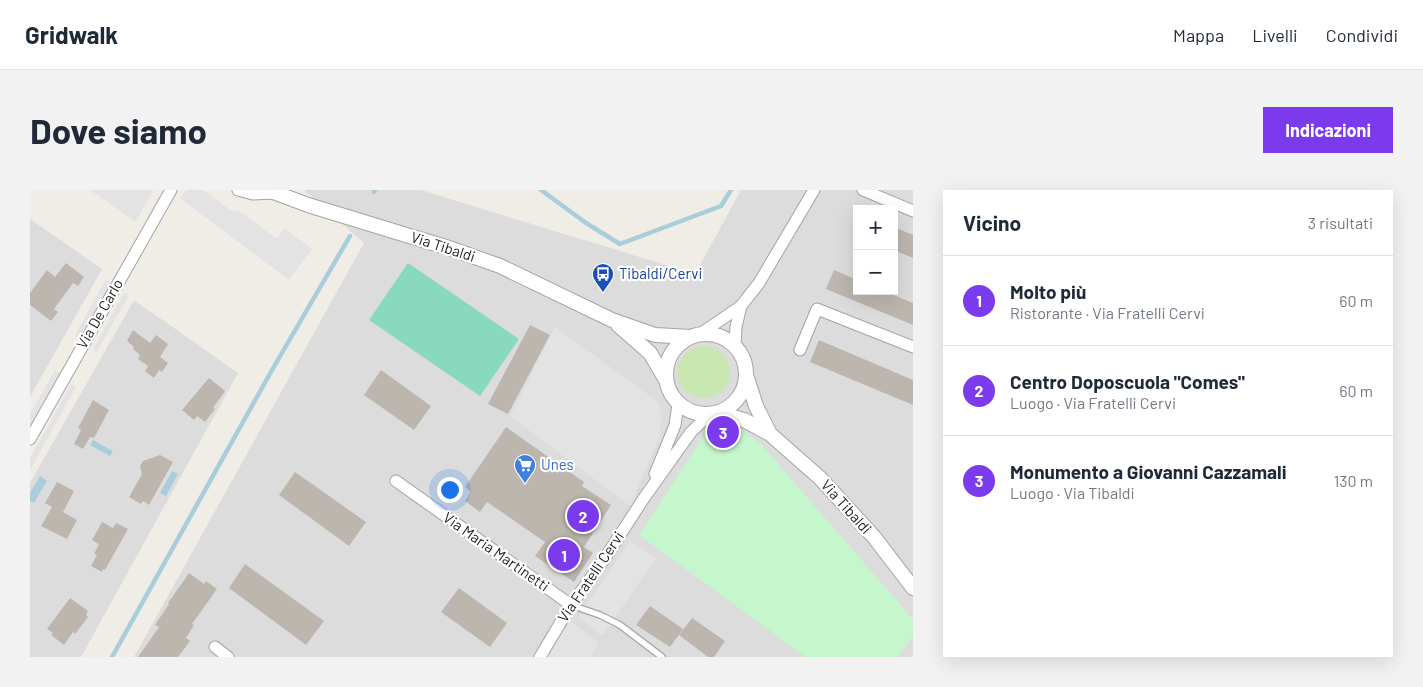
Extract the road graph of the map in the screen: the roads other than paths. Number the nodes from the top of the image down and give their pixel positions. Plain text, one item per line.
1 (171, 190) edge
2 (238, 190) edge
3 (814, 190) edge
4 (863, 190) edge
5 (271, 191) edge
6 (913, 210) edge
7 (741, 306) junction
8 (612, 320) junction
9 (696, 335) junction
10 (735, 346) junction
11 (913, 347) edge
12 (800, 350) dead end
13 (747, 378) junction
14 (666, 381) junction
15 (678, 404) junction
16 (713, 414) junction
17 (770, 434) junction
18 (30, 439) edge
19 (396, 481) dead end
20 (644, 498) junction
21 (913, 588) edge
22 (571, 605) junction
23 (214, 647) dead end
24 (228, 657) edge
25 (540, 657) edge
26 (662, 657) edge

1 - 18 street, Via De Carlo
2 - 5 street
3 - 7 street
4 - 6 street
5 - 8 street, Via Tibaldi
7 - 9 street
7 - 10 street
8 - 9 street, Via Tibaldi
8 - 14 street, Via Tibaldi
9 - 10 street
9 - 14 street
10 - 13 street
11 - 12 street
13 - 16 street
13 - 17 street, Via Tibaldi
14 - 15 street
15 - 16 street
15 - 20 street, Via Fratelli Cervi
16 - 17 street, Via Tibaldi
16 - 20 street, Via Fratelli Cervi
17 - 21 street, Via Tibaldi
19 - 22 street, Via Maria Martinetti
20 - 22 street, Via Fratelli Cervi
22 - 25 street, Via Fratelli Cervi
22 - 26 lane
23 - 24 street

